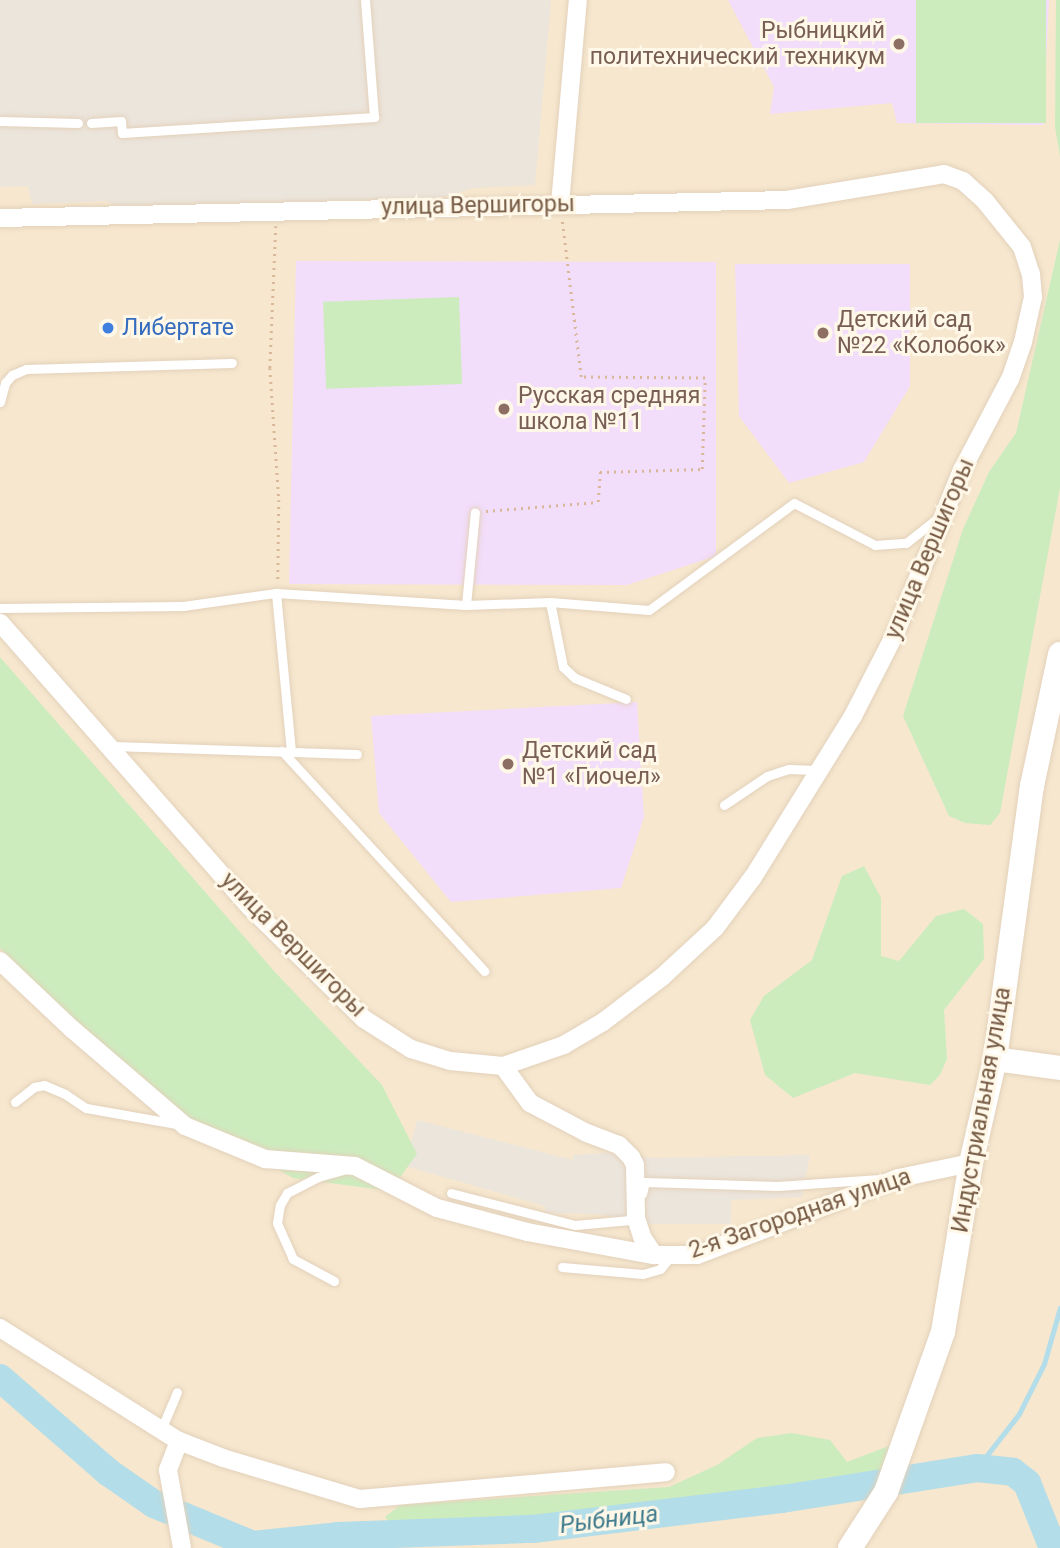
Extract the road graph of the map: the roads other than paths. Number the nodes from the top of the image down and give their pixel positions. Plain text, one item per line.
1 (365, 0) edge
2 (578, 0) edge
3 (0, 121) edge
4 (78, 123) dead end
5 (91, 123) dead end
6 (560, 204) junction
7 (0, 218) edge
8 (232, 363) dead end
9 (0, 402) edge
10 (946, 511) junction
11 (475, 512) road end
12 (276, 593) junction
13 (550, 602) junction
14 (466, 605) junction
15 (0, 608) edge
16 (0, 622) edge
17 (1060, 654) edge
18 (626, 699) dead end
19 (110, 746) junction
20 (286, 751) junction
21 (357, 754) dead end
22 (817, 771) junction
23 (724, 805) dead end
24 (0, 961) edge
25 (485, 971) dead end
26 (995, 1059) junction
27 (503, 1066) junction
28 (1060, 1068) edge
29 (15, 1102) dead end
30 (185, 1126) junction
31 (971, 1163) junction
32 (355, 1166) junction
33 (900, 1178) junction
34 (452, 1193) dead end
35 (636, 1218) junction
36 (662, 1256) junction
37 (562, 1268) dead end
38 (334, 1281) dead end
39 (0, 1328) edge
40 (177, 1392) dead end
41 (161, 1430) junction
42 (179, 1441) junction
43 (666, 1472) dead end
44 (181, 1545) edge
45 (850, 1548) edge

1 - 5 lane
2 - 6 street
3 - 4 lane
6 - 7 street, улица Вершигоры
6 - 10 street, улица Вершигоры
8 - 9 lane
10 - 13 lane
10 - 22 street, улица Вершигоры
11 - 14 lane
12 - 14 lane
12 - 15 lane
12 - 20 lane
13 - 14 lane
13 - 18 lane
16 - 19 street, улица Вершигоры
17 - 26 main road, Индустриальная улица
19 - 20 lane
19 - 27 street, улица Вершигоры
20 - 21 lane
20 - 25 lane
22 - 23 lane
22 - 27 street, улица Вершигоры
24 - 30 street, 2-я Загородная улица
26 - 28 main road
26 - 31 main road, Индустриальная улица
27 - 35 street
29 - 30 lane
30 - 32 street, 2-я Загородная улица
31 - 33 street, 2-я Загородная улица
31 - 45 main road, Индустриальная улица
32 - 36 street, 2-я Загородная улица
32 - 38 lane
33 - 35 lane
33 - 36 street, 2-я Загородная улица
34 - 35 lane
35 - 36 street
36 - 37 lane
39 - 41 street
40 - 41 lane
41 - 42 street
42 - 43 street
42 - 44 street

